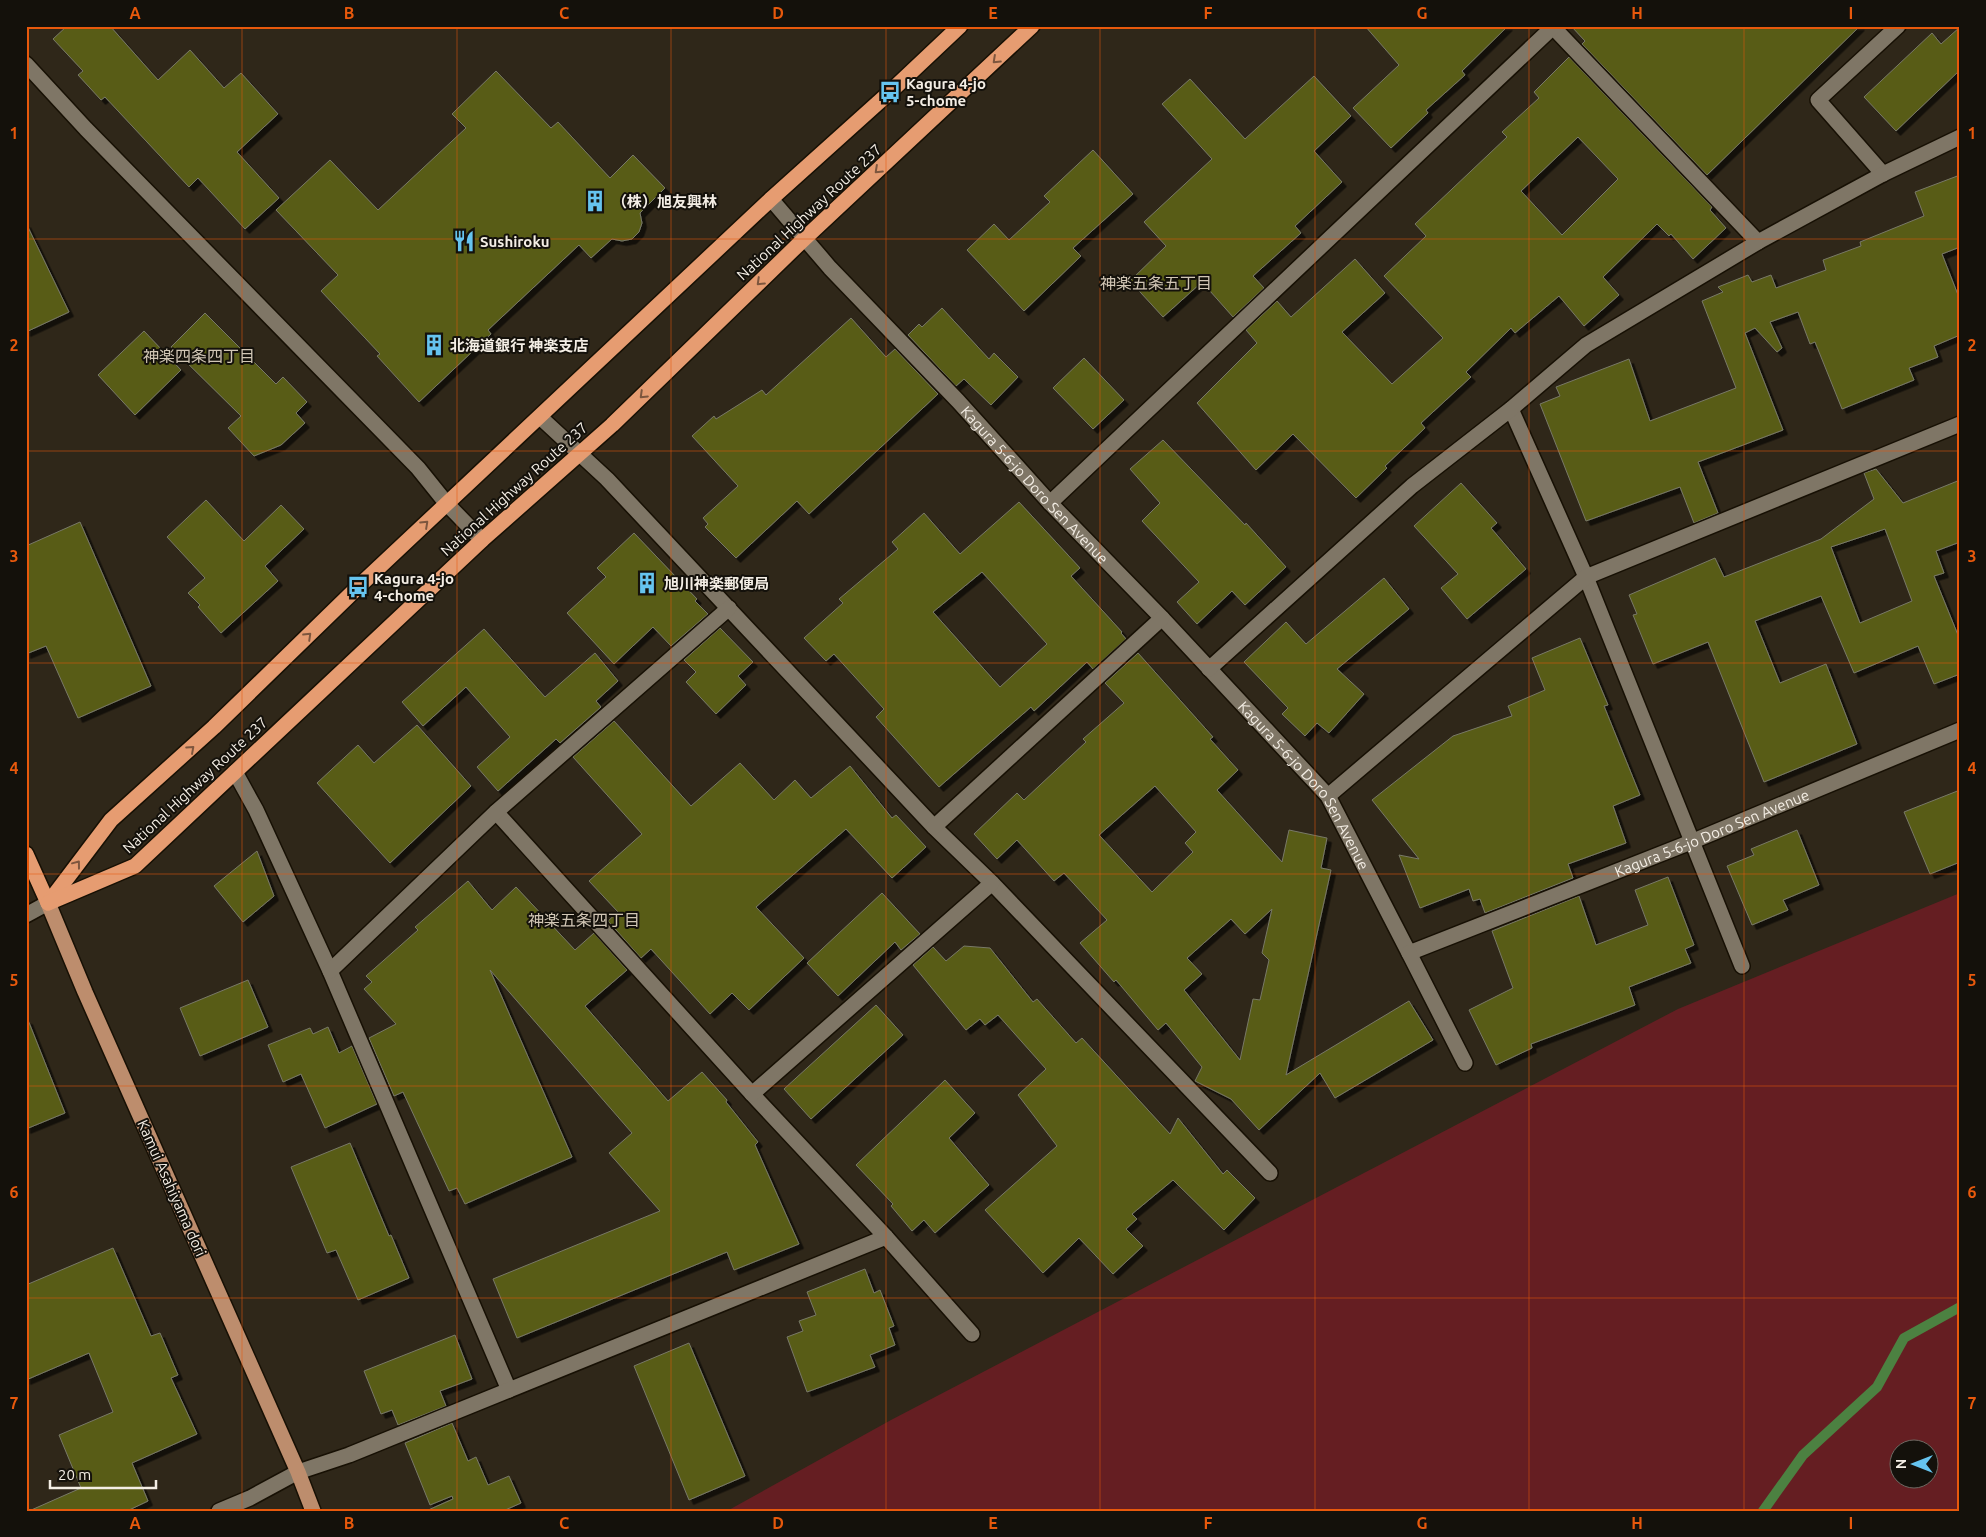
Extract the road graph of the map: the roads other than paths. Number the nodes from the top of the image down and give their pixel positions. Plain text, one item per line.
1 (960, 26) edge
2 (1032, 26) edge
3 (1898, 26) edge
4 (1553, 27) edge
5 (26, 64) edge
6 (1960, 136) edge
7 (1883, 174) junction
8 (771, 199) junction
9 (804, 239) junction
10 (1758, 242) junction
11 (1511, 409) junction
12 (540, 417) junction
13 (1960, 424) edge
14 (580, 454) junction
15 (1050, 503) junction
16 (447, 504) junction
17 (482, 540) junction
18 (1586, 576) junction
19 (728, 608) junction
20 (1162, 618) junction
21 (1209, 669) junction
22 (1960, 730) edge
23 (235, 772) junction
24 (1328, 796) junction
25 (496, 812) junction
26 (934, 827) junction
27 (1691, 842) junction
28 (26, 854) edge
29 (992, 883) junction
30 (48, 903) junction
31 (26, 915) edge
32 (1409, 953) junction
33 (1742, 966) dead end
34 (330, 971) junction
35 (1465, 1063) dead end
36 (752, 1094) junction
37 (1270, 1173) dead end
38 (886, 1237) junction
39 (972, 1334) dead end
40 (509, 1390) junction
41 (298, 1472) junction
42 (218, 1511) edge
43 (313, 1511) edge
44 (323, 1511) edge

1 - 8 highway, National Highway Route 237
2 -> 9 highway, National Highway Route 237
3 - 7 street
4 - 10 street
4 - 15 street
5 - 16 street
6 - 7 street
7 - 10 street
8 - 9 street, Kagura 5-6-jo Doro Sen Avenue
8 - 12 highway, National Highway Route 237
9 -> 14 highway, National Highway Route 237
9 - 15 street, Kagura 5-6-jo Doro Sen Avenue
10 - 11 street
11 - 18 street
11 - 21 street
12 - 14 street
12 - 16 highway, National Highway Route 237
13 - 18 street
14 - 17 highway, National Highway Route 237
14 - 19 street
15 - 20 street, Kagura 5-6-jo Doro Sen Avenue
16 - 17 street
30 -> 16 highway, National Highway Route 237
17 - 23 highway, National Highway Route 237
18 - 24 street
18 - 27 street
19 - 25 street
19 - 26 street
20 - 21 street, Kagura 5-6-jo Doro Sen Avenue
20 - 26 street
21 - 24 street, Kagura 5-6-jo Doro Sen Avenue
22 - 27 street, Kagura 5-6-jo Doro Sen Avenue
23 - 30 highway, National Highway Route 237
23 - 34 street
24 - 32 street, Kagura 5-6-jo Doro Sen Avenue
25 - 34 street
25 - 36 street
26 - 29 street
27 - 32 street, Kagura 5-6-jo Doro Sen Avenue
27 - 33 street
28 - 30 highway
29 - 36 street
29 - 37 street
30 - 31 street
30 - 41 main road, Kamui Asahiyama dori
32 - 35 street
34 - 40 street
36 - 38 street
38 - 39 street
38 - 40 street
40 - 41 street
41 - 42 street
41 - 43 main road, Kamui Asahiyama dori
41 - 44 main road, Kamui Asahiyama dori

